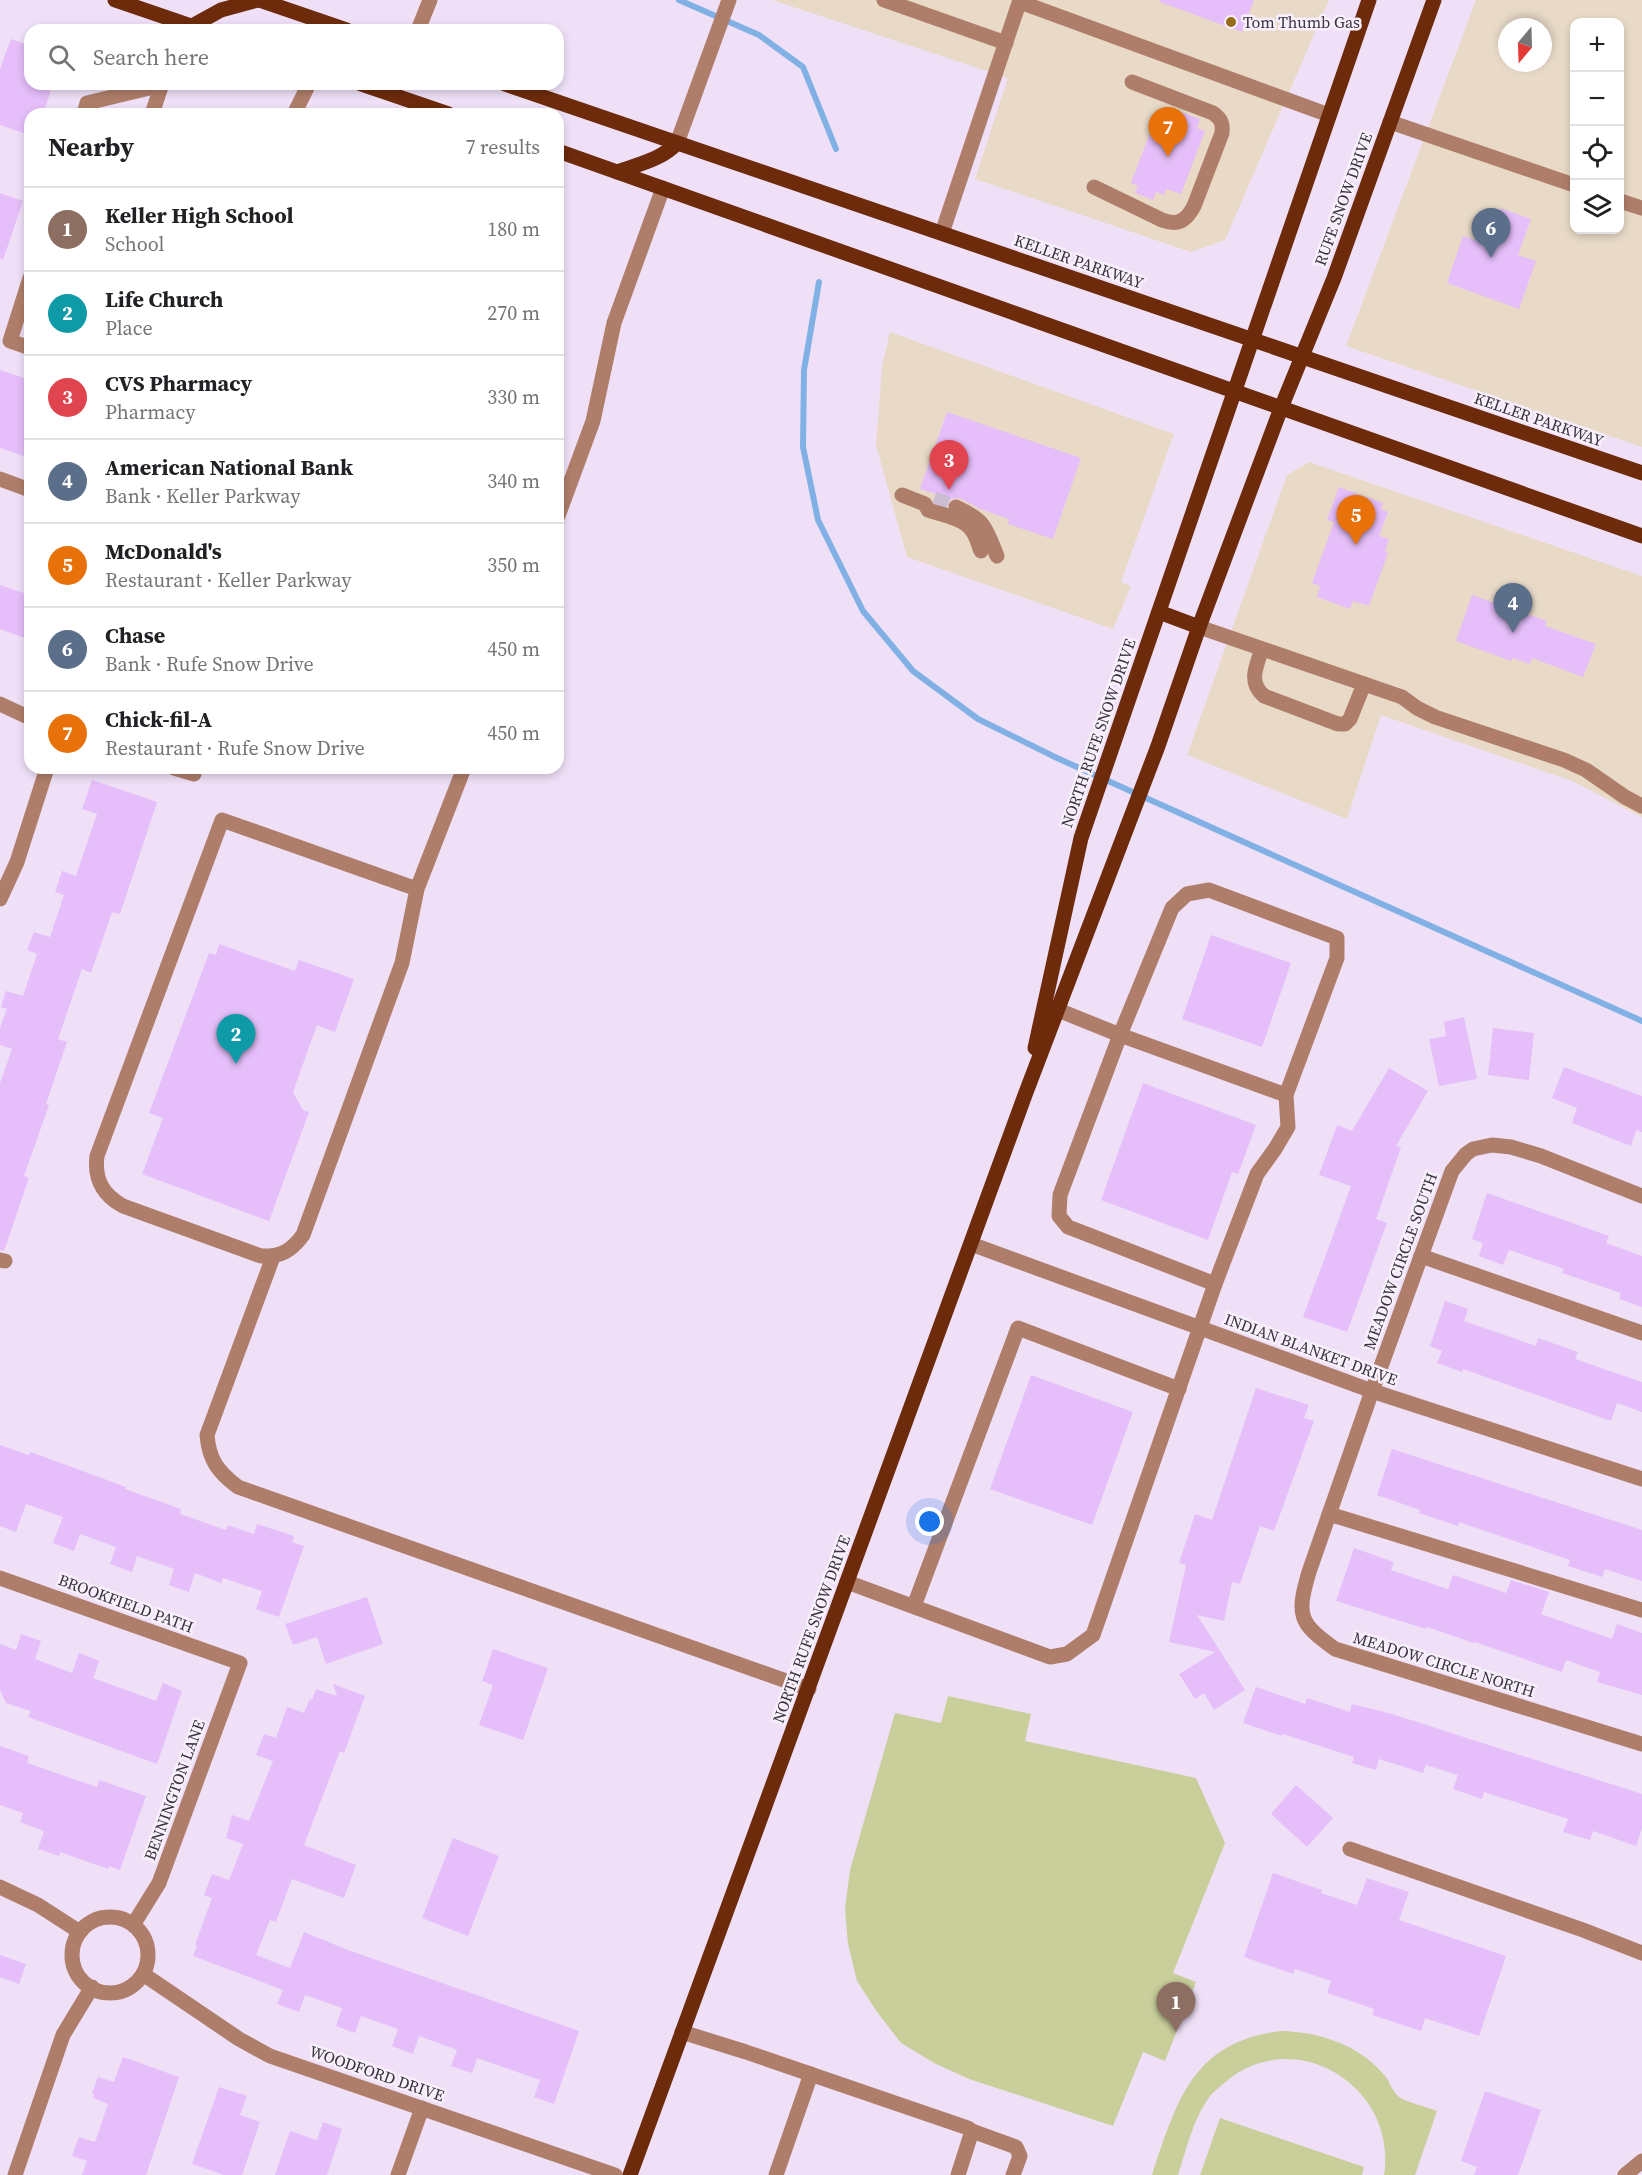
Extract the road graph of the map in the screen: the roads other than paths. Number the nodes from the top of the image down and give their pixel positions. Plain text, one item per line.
1 (115, 0) edge
2 (259, 0) edge
3 (430, 0) edge
4 (729, 0) edge
5 (884, 0) edge
6 (1369, 0) edge
7 (1434, 0) edge
8 (1020, 1) edge
9 (181, 24) edge
10 (202, 24) edge
11 (329, 24) edge
12 (420, 24) edge
13 (1006, 43) junction
14 (1132, 82) dead end
15 (141, 90) edge
16 (160, 90) edge
17 (306, 90) edge
18 (375, 90) edge
19 (522, 90) edge
20 (86, 108) edge
21 (154, 108) edge
22 (297, 108) edge
23 (419, 108) edge
24 (1329, 115) junction
25 (1390, 122) junction
26 (677, 143) junction
27 (564, 154) edge
28 (617, 172) junction
29 (1570, 183) edge
30 (1094, 187) dead end
31 (663, 188) junction
32 (1624, 202) edge
33 (1642, 208) edge
34 (942, 233) junction
35 (24, 293) edge
36 (5, 339) edge
37 (1253, 339) junction
38 (24, 346) edge
39 (1300, 356) junction
40 (1234, 391) junction
41 (1281, 408) junction
42 (1641, 471) edge
43 (0, 479) edge
44 (24, 488) edge
45 (934, 499) tunnel mouth
46 (564, 500) edge
47 (956, 507) tunnel mouth
48 (1642, 536) edge
49 (981, 551) dead end
50 (997, 556) dead end
51 (1159, 612) junction
52 (1199, 627) junction
53 (1262, 648) junction
54 (1364, 684) junction
55 (0, 704) edge
56 (24, 715) edge
57 (45, 774) edge
58 (462, 774) edge
59 (1642, 806) edge
60 (417, 889) junction
61 (0, 899) edge
62 (1058, 1010) junction
63 (1120, 1035) junction
64 (1025, 1095) junction
65 (1286, 1095) junction
66 (1642, 1197) edge
67 (971, 1244) junction
68 (1421, 1256) junction
69 (273, 1257) junction
70 (1215, 1284) junction
71 (1201, 1328) junction
72 (1642, 1334) edge
73 (1179, 1389) junction
74 (1372, 1391) junction
75 (1642, 1479) edge
76 (1329, 1514) junction
77 (0, 1578) edge
78 (848, 1582) junction
79 (914, 1606) junction
80 (1642, 1610) edge
81 (240, 1663) joint
82 (809, 1689) junction
83 (1642, 1744) edge
84 (1350, 1849) dead end
85 (0, 1887) edge
86 (134, 1925) junction
87 (80, 1932) junction
88 (1642, 1953) edge
89 (143, 1974) junction
90 (92, 1987) junction
91 (682, 2032) junction
92 (811, 2074) junction
93 (422, 2108) junction
94 (972, 2131) junction
95 (1642, 2161) edge
96 (15, 2175) edge
97 (398, 2175) edge
98 (615, 2175) edge
99 (630, 2175) edge
100 (776, 2175) edge
101 (958, 2175) edge
102 (1013, 2175) edge
103 (1625, 2175) edge

1 - 9 main road
2 - 10 main road
2 - 11 main road
3 - 12 street
4 - 26 street
5 - 13 street
6 - 24 main road
7 - 25 main road, RUFE SNOW DRIVE
8 - 13 street
8 - 24 street
13 - 34 street
14 - 30 street
15 - 20 street
16 - 21 street
17 - 22 street
18 - 23 main road
19 - 26 main road, KELLER PARKWAY
24 - 37 main road
25 - 29 street
25 - 39 main road, RUFE SNOW DRIVE
26 - 28 main road
26 - 34 main road, KELLER PARKWAY
27 - 28 main road
28 - 31 main road
31 - 40 main road
31 - 46 street
32 - 33 street
34 - 37 main road, KELLER PARKWAY
35 - 36 street
36 - 38 street
37 - 39 main road, KELLER PARKWAY
37 - 40 main road
39 - 41 main road, RUFE SNOW DRIVE
39 - 42 main road, KELLER PARKWAY
40 - 41 main road
40 - 51 main road, NORTH RUFE SNOW DRIVE
41 - 48 main road
41 - 52 main road, NORTH RUFE SNOW DRIVE
43 - 44 street
45 - 49 street
47 - 50 street
51 - 52 main road
51 - 64 main road, NORTH RUFE SNOW DRIVE
52 - 53 street
52 - 62 main road, NORTH RUFE SNOW DRIVE
53 - 54 street
53 - 54 street
54 - 59 street
55 - 56 street
57 - 61 street
58 - 60 street
60 - 69 street
60 - 69 street
62 - 63 street
62 - 64 main road, NORTH RUFE SNOW DRIVE
63 - 65 street
63 - 65 street
63 - 70 street
64 - 67 main road, NORTH RUFE SNOW DRIVE
65 - 70 street
66 - 68 street, MEADOW CIRCLE SOUTH
67 - 71 street, INDIAN BLANKET DRIVE
67 - 78 main road, NORTH RUFE SNOW DRIVE
68 - 72 street
68 - 74 street, MEADOW CIRCLE SOUTH
69 - 82 street
70 - 71 street
71 - 73 street
71 - 74 street, INDIAN BLANKET DRIVE
73 - 79 street
73 - 79 street
74 - 75 street, INDIAN BLANKET DRIVE
74 - 76 street, MEADOW CIRCLE NORTH
76 - 80 street
76 - 83 street, MEADOW CIRCLE NORTH
77 - 81 street, BROOKFIELD PATH
78 - 79 street
78 - 82 main road, NORTH RUFE SNOW DRIVE
81 - 86 street, BENNINGTON LANE
82 - 91 main road, NORTH RUFE SNOW DRIVE
84 - 88 street
85 - 87 street
86 - 87 street
86 - 89 street
87 - 90 street
89 - 90 street
89 - 93 street, WOODFORD DRIVE
90 - 96 street
91 - 92 street
91 - 99 main road, NORTH RUFE SNOW DRIVE
92 - 94 street
92 - 100 street
93 - 97 street
93 - 98 street, WOODFORD DRIVE
94 - 101 street
94 - 102 street
95 - 103 street

